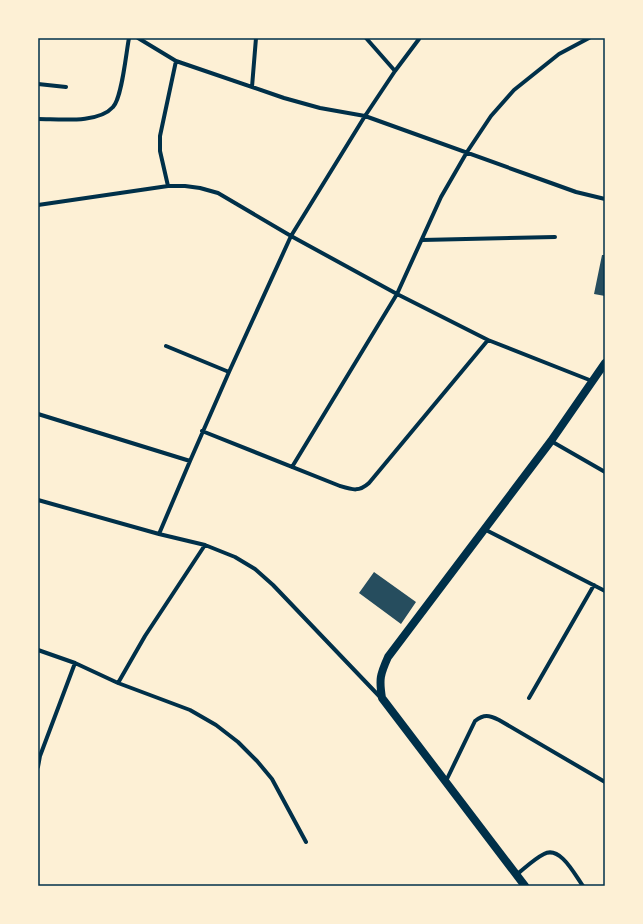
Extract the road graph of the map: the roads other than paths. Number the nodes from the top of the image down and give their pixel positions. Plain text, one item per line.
1 (129, 38) edge
2 (138, 38) edge
3 (256, 38) edge
4 (366, 38) edge
5 (420, 38) edge
6 (589, 38) edge
7 (176, 61) junction
8 (395, 71) junction
9 (38, 84) edge
10 (66, 87) dead end
11 (252, 87) junction
12 (365, 116) junction
13 (38, 119) edge
14 (467, 152) junction
15 (168, 186) junction
16 (605, 199) edge
17 (38, 204) edge
18 (291, 236) junction
19 (555, 237) dead end
20 (422, 240) junction
21 (397, 294) junction
22 (488, 340) junction
23 (166, 346) dead end
24 (605, 363) edge
25 (229, 372) junction
26 (592, 381) junction
27 (38, 414) edge
28 (202, 431) junction
29 (551, 441) junction
30 (190, 461) junction
31 (292, 467) junction
32 (605, 472) edge
33 (38, 500) edge
34 (484, 528) junction
35 (159, 534) junction
36 (205, 545) junction
37 (594, 585) junction
38 (605, 591) edge
39 (38, 650) edge
40 (75, 663) junction
41 (118, 683) junction
42 (382, 698) junction
43 (529, 698) dead end
44 (38, 767) edge
45 (446, 782) junction
46 (605, 782) edge
47 (306, 842) dead end
48 (516, 875) junction
49 (525, 886) edge
50 (583, 886) edge

1 - 13 street
2 - 7 street
3 - 11 street
4 - 8 street
5 - 8 street
6 - 14 street
7 - 11 street
7 - 15 street
8 - 12 street
9 - 10 street
11 - 12 street
12 - 14 street
12 - 18 street
14 - 16 street
14 - 20 street
15 - 17 street
15 - 18 street
18 - 21 street
18 - 25 street
19 - 20 street
20 - 21 street
21 - 22 street
21 - 31 street
22 - 26 street
22 - 31 street
23 - 25 street
24 - 26 main road
25 - 28 street
26 - 29 main road
27 - 30 street
28 - 30 street
28 - 31 street
29 - 32 street
29 - 34 main road
30 - 35 street
33 - 35 street
34 - 37 street
34 - 42 main road
35 - 36 street
36 - 41 street
36 - 42 street
37 - 38 street
37 - 43 street
39 - 40 street
40 - 41 street
40 - 44 street
41 - 47 street
42 - 45 main road
45 - 46 street
45 - 48 main road
48 - 49 main road
48 - 50 street

